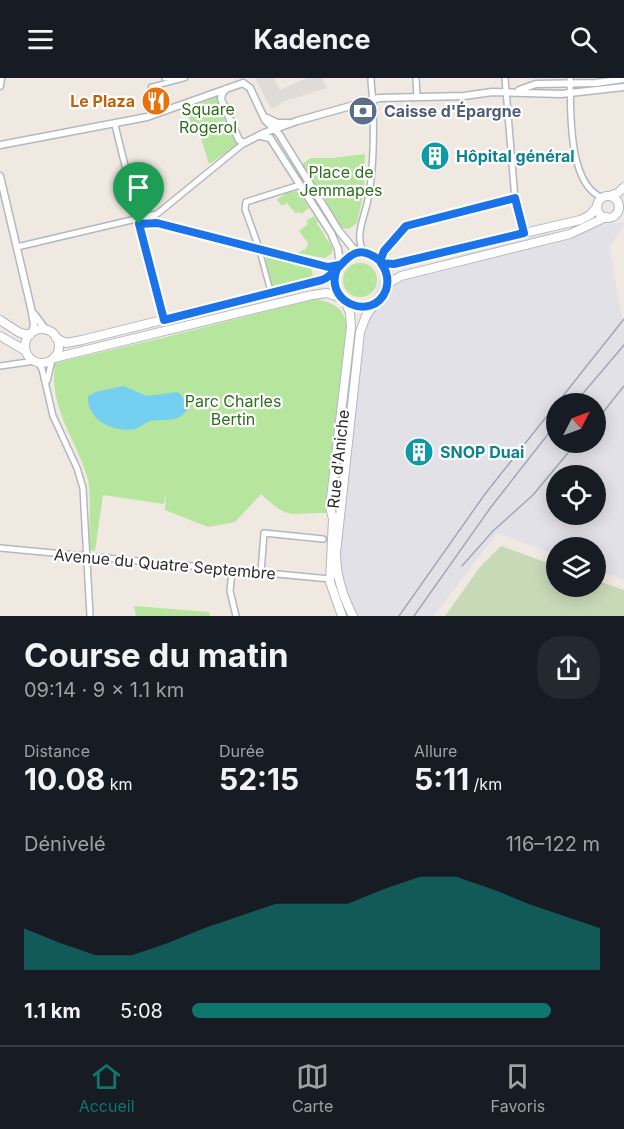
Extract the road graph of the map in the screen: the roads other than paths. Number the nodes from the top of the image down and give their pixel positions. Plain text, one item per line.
1 (1, 78) edge
2 (165, 78) edge
3 (177, 78) edge
4 (185, 78) edge
5 (371, 78) edge
6 (416, 78) edge
7 (505, 78) edge
8 (624, 79) edge
9 (242, 80) edge
10 (570, 81) edge
11 (0, 86) edge
12 (152, 87) dead end
13 (624, 87) edge
14 (226, 89) junction
15 (509, 92) junction
16 (571, 94) junction
17 (417, 96) junction
18 (207, 97) junction
19 (373, 99) junction
20 (222, 100) junction
21 (261, 113) junction
22 (297, 121) junction
23 (115, 125) junction
24 (276, 130) junction
25 (260, 136) junction
26 (244, 143) junction
27 (0, 145) edge
28 (0, 176) edge
29 (300, 185) junction
30 (624, 187) edge
31 (606, 197) junction
32 (515, 198) junction
33 (624, 198) edge
34 (618, 206) junction
35 (597, 207) junction
36 (8, 209) junction
37 (0, 210) edge
38 (606, 217) junction
39 (139, 221) junction
40 (524, 233) junction
41 (17, 248) junction
42 (259, 248) junction
43 (362, 254) junction
44 (380, 262) junction
45 (338, 267) junction
46 (387, 285) junction
47 (271, 293) junction
48 (343, 300) junction
49 (375, 303) junction
50 (31, 308) junction
51 (0, 320) edge
52 (164, 320) junction
53 (46, 330) junction
54 (31, 334) junction
55 (0, 336) edge
56 (56, 338) junction
57 (26, 352) junction
58 (53, 359) junction
59 (36, 362) junction
60 (12, 363) junction
61 (0, 366) edge
62 (48, 397) junction
63 (323, 539) dead end
64 (0, 548) edge
65 (87, 557) junction
66 (232, 570) junction
67 (261, 573) junction
68 (330, 579) junction
69 (351, 612) edge
70 (90, 616) edge
71 (236, 616) edge
72 (342, 616) edge

1 - 11 street
2 - 3 street
4 - 12 street
5 - 19 street
6 - 17 street
7 - 15 street
8 - 10 street
9 - 14 street
9 - 21 street
10 - 15 street
10 - 16 street
13 - 16 street
14 - 18 street
14 - 20 street
15 - 16 street
15 - 17 street
15 - 32 street
16 - 31 street
17 - 19 street
18 - 20 street
18 - 23 street
19 - 22 street
19 - 43 street
20 - 26 street
21 - 22 street
21 - 24 street
22 - 24 street
23 - 27 street
23 - 39 street
24 - 25 street
24 - 43 street
25 - 26 street
25 - 29 street
26 - 39 street
28 - 36 street
29 - 42 street
29 - 45 street
30 - 31 main road
31 - 34 main road
31 - 35 main road
32 - 40 street
32 - 44 street
33 - 34 main road
34 - 38 main road
35 - 38 main road
35 - 40 main road
36 - 37 street
36 - 41 street
38 - 46 main road
39 - 41 street
39 - 42 street
39 - 52 street
40 - 44 main road
41 - 50 street
42 - 45 street
42 - 47 street
43 - 44 main road
43 - 45 main road
44 - 46 main road
45 - 47 main road
45 - 48 main road
46 - 49 main road
47 - 52 main road
48 - 49 main road
48 - 58 main road
48 - 68 main road, Rue d'Aniche
49 - 69 main road, Rue d'Aniche
50 - 53 street
50 - 54 street
51 - 54 main road
52 - 56 main road
53 - 54 main road
53 - 56 main road
54 - 57 main road
55 - 57 main road
56 - 58 main road
57 - 59 main road
57 - 60 street
58 - 59 main road
58 - 62 street
59 - 60 street
59 - 62 street
60 - 61 street
62 - 65 street
63 - 67 street
64 - 65 street, Avenue du Quatre Septembre
65 - 66 street, Avenue du Quatre Septembre
65 - 70 street
66 - 67 street, Avenue du Quatre Septembre
66 - 71 street
67 - 68 street, Avenue du Quatre Septembre
68 - 72 main road, Rue d'Aniche

